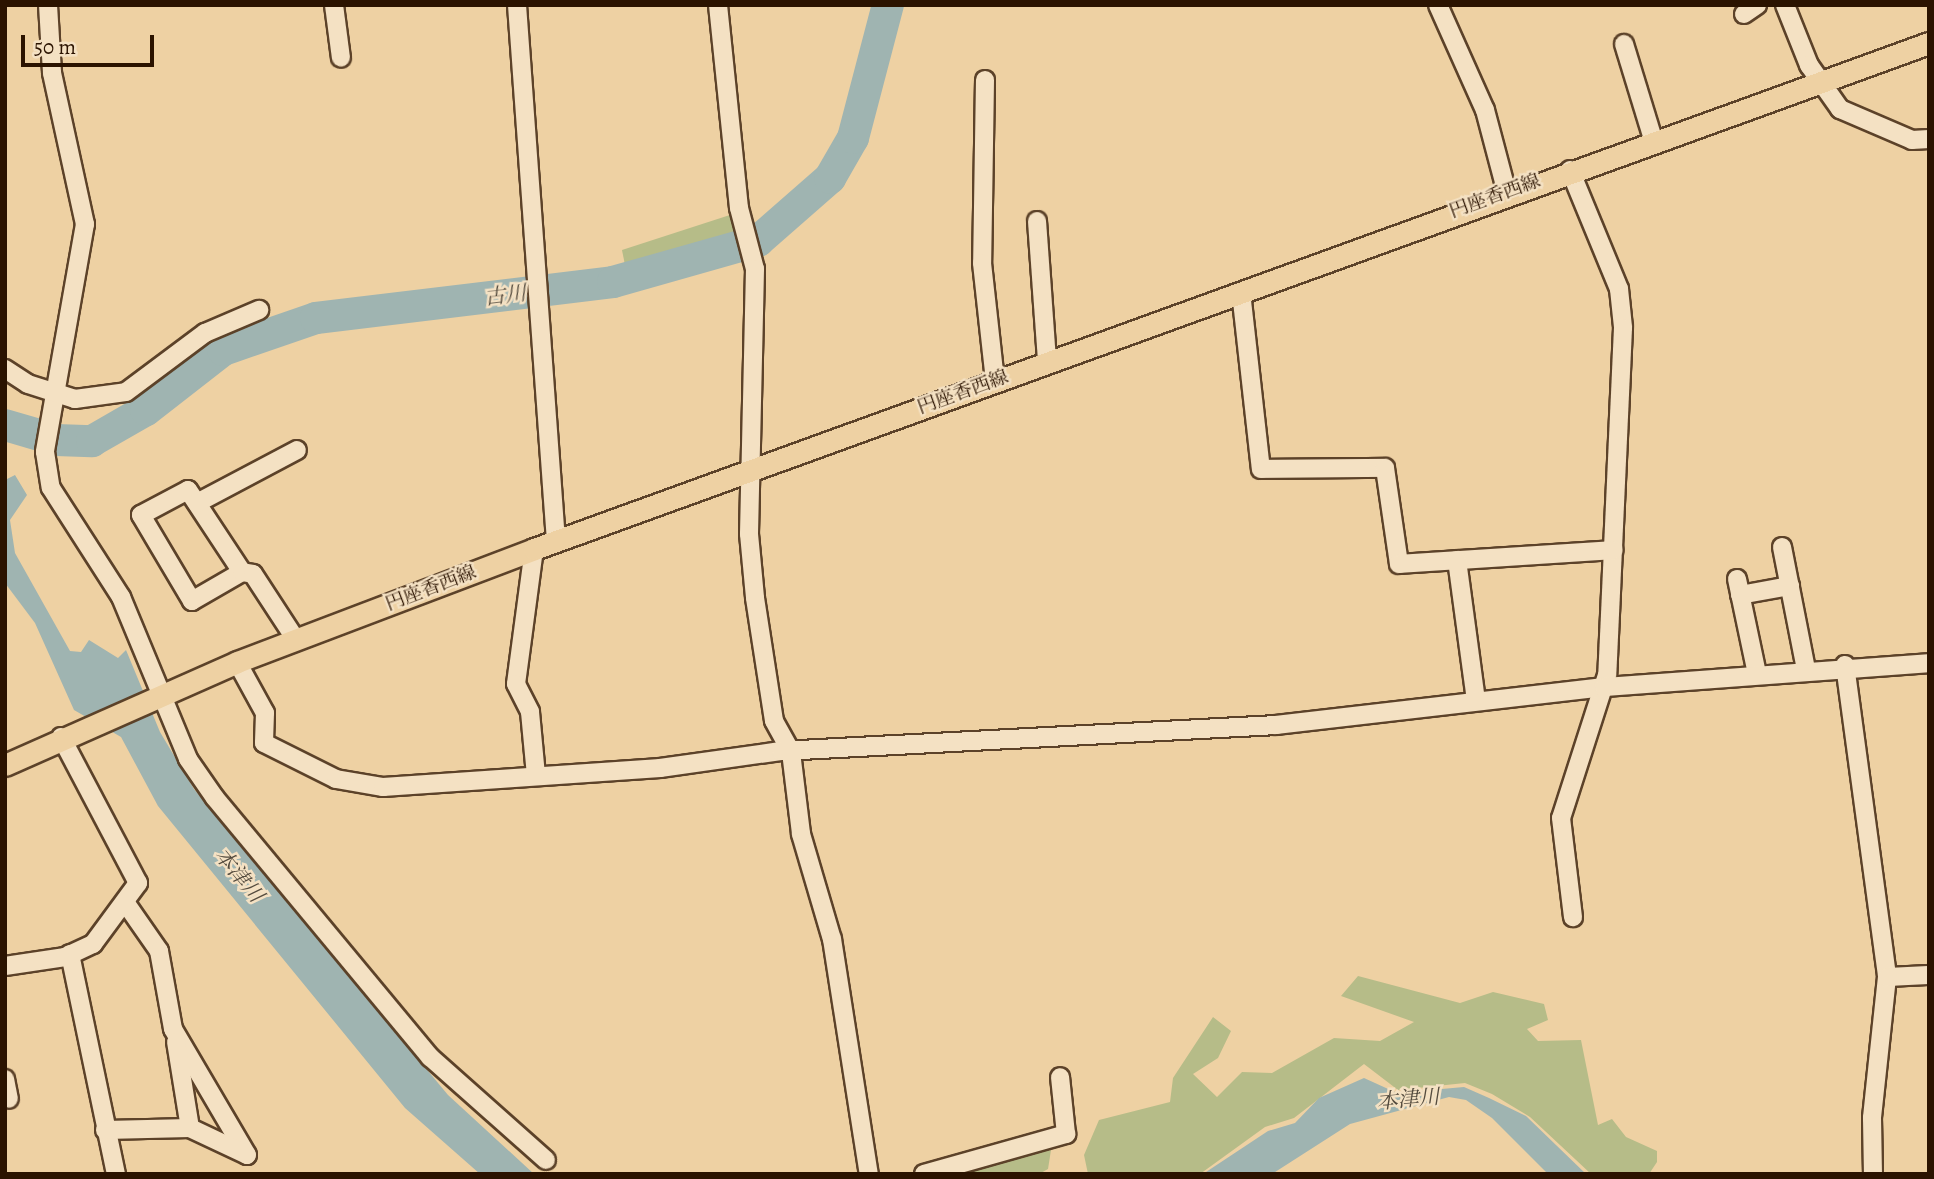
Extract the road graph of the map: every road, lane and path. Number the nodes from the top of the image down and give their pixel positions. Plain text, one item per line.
1 (48, 5) edge
2 (334, 5) edge
3 (517, 5) edge
4 (718, 5) edge
5 (1438, 5) edge
6 (1785, 5) edge
7 (1929, 43) edge
8 (1624, 44) dead end
9 (341, 58) dead end
10 (985, 80) dead end
11 (1821, 81) junction
12 (1653, 139) junction
13 (1929, 139) edge
14 (1570, 170) junction
15 (1507, 193) junction
16 (1037, 221) dead end
17 (1241, 292) junction
18 (259, 310) dead end
19 (1047, 361) junction
20 (5, 369) edge
21 (995, 381) junction
22 (56, 398) junction
23 (297, 450) dead end
24 (751, 470) junction
25 (197, 503) junction
26 (556, 541) junction
27 (1782, 547) dead end
28 (534, 549) junction
29 (1614, 550) junction
30 (1457, 560) junction
31 (242, 572) junction
32 (1790, 586) junction
33 (296, 640) junction
34 (237, 662) junction
35 (1929, 663) edge
36 (1845, 665) junction
37 (1806, 669) junction
38 (1757, 674) junction
39 (1604, 687) junction
40 (159, 695) junction
41 (1476, 700) junction
42 (61, 737) junction
43 (792, 752) junction
44 (5, 765) edge
45 (536, 775) junction
46 (127, 905) junction
47 (1573, 917) dead end
48 (70, 954) junction
49 (5, 966) edge
50 (1929, 975) edge
51 (1888, 977) junction
52 (173, 1029) junction
53 (1060, 1077) dead end
54 (5, 1079) edge
55 (9, 1099) dead end
56 (190, 1128) junction
57 (105, 1130) junction
58 (546, 1160) dead end
59 (116, 1174) edge
60 (869, 1174) edge
61 (924, 1174) edge
62 (1874, 1174) edge

1 - 22 street
2 - 9 street
3 - 26 street
4 - 24 street
5 - 15 street
6 - 11 street
7 - 11 main road, 円座香西線
8 - 12 street
10 - 21 street
11 - 12 main road, 円座香西線
11 - 13 street
12 - 14 main road, 円座香西線
14 - 15 main road, 円座香西線
14 - 29 street
15 - 17 main road, 円座香西線
16 - 19 street
17 - 19 main road, 円座香西線
17 - 30 street
18 - 22 street
19 - 21 main road, 円座香西線
20 - 22 street
21 - 24 main road, 円座香西線
22 - 40 street
23 - 25 street
24 - 26 main road, 円座香西線
24 - 43 street
25 - 31 street
25 - 31 street
26 - 28 main road, 円座香西線
27 - 32 street
28 - 33 main road, 円座香西線
28 - 45 street
29 - 30 street
29 - 39 street
30 - 41 street
31 - 33 street
32 - 37 street
32 - 38 street
33 - 34 main road, 円座香西線
34 - 40 main road, 円座香西線
34 - 45 street
35 - 36 street
36 - 37 street
36 - 51 street
37 - 38 street
38 - 39 street
39 - 41 street
39 - 47 street
40 - 42 main road, 円座香西線
40 - 58 street
41 - 43 street
42 - 44 main road, 円座香西線
42 - 46 street
43 - 45 street
43 - 60 street
46 - 48 street
46 - 52 street
48 - 49 street
48 - 57 street
50 - 51 street
51 - 62 street
52 - 56 street
52 - 56 street
53 - 61 street
54 - 55 street
56 - 57 street
57 - 59 street

